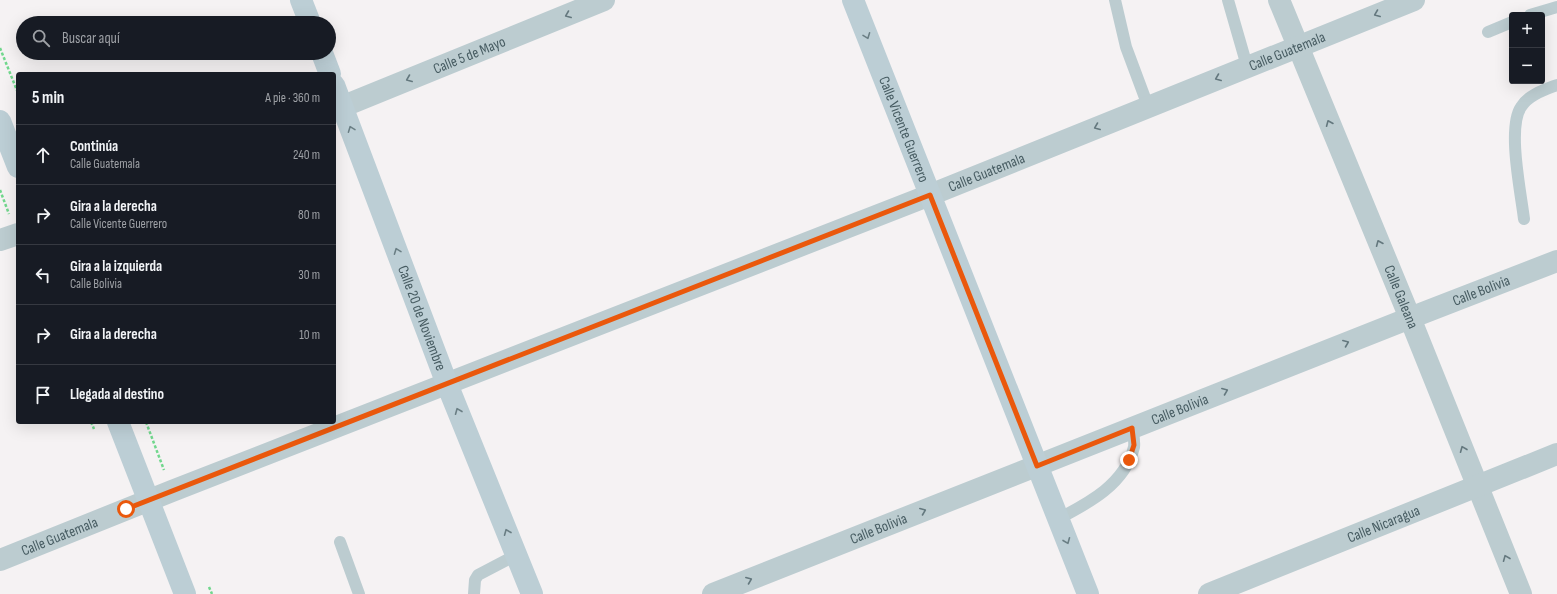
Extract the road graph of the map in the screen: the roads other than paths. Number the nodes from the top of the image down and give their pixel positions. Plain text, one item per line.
1 (301, 0) edge
2 (604, 0) edge
3 (853, 0) edge
4 (1115, 0) edge
5 (1228, 0) edge
6 (1278, 0) edge
7 (1414, 0) edge
8 (1557, 7) edge
9 (1540, 12) edge
10 (307, 16) edge
11 (1509, 23) edge
12 (1488, 32) dead end
13 (1297, 46) junction
14 (325, 60) edge
15 (1247, 66) junction
16 (329, 72) edge
17 (1557, 85) edge
18 (336, 96) edge
19 (1148, 106) junction
20 (338, 108) edge
21 (0, 121) edge
22 (16, 162) edge
23 (930, 195) junction
24 (1524, 219) dead end
25 (16, 235) edge
26 (0, 240) edge
27 (1557, 261) edge
28 (1410, 318) junction
29 (447, 384) junction
30 (119, 424) edge
31 (1132, 428) junction
32 (1557, 454) edge
33 (1037, 466) junction
34 (1478, 485) junction
35 (148, 501) junction
36 (1058, 519) junction
37 (340, 542) dead end
38 (516, 555) junction
39 (0, 560) edge
40 (185, 594) edge
41 (359, 594) edge
42 (474, 594) edge
43 (532, 594) edge
44 (713, 594) edge
45 (1088, 594) edge
46 (1209, 594) edge
47 (1521, 594) edge

1 - 10 main road
2 -> 20 street, Calle 5 de Mayo
3 -> 23 main road, Calle Vicente Guerrero
4 - 19 lane
5 - 15 lane
6 - 13 street, Calle Galeana
7 -> 13 street, Calle Guatemala
8 - 9 lane
11 - 12 lane
13 - 15 street, Calle Guatemala
28 -> 13 street, Calle Galeana
14 - 16 main road
15 -> 19 street, Calle Guatemala
17 - 24 lane
18 - 20 main road, Calle 20 de Noviembre
19 -> 23 street, Calle Guatemala
29 -> 20 main road, Calle 20 de Noviembre
21 - 22 main road
23 - 29 street, Calle Guatemala
23 - 33 main road, Calle Vicente Guerrero
25 - 26 street
27 - 28 street, Calle Bolivia
31 -> 28 street, Calle Bolivia
34 -> 28 street, Calle Galeana
29 - 35 street, Calle Guatemala
38 -> 29 main road, Calle 20 de Noviembre
30 - 35 main road
31 - 33 street, Calle Bolivia
31 - 36 lane
32 - 34 street, Calle Nicaragua
33 - 36 main road, Calle Vicente Guerrero
44 -> 33 street, Calle Bolivia
34 - 46 street, Calle Nicaragua
47 -> 34 street, Calle Galeana
35 - 39 street, Calle Guatemala
35 - 40 main road
36 -> 45 main road, Calle Vicente Guerrero
37 - 41 lane
38 - 42 lane
38 - 43 main road, Calle 20 de Noviembre

